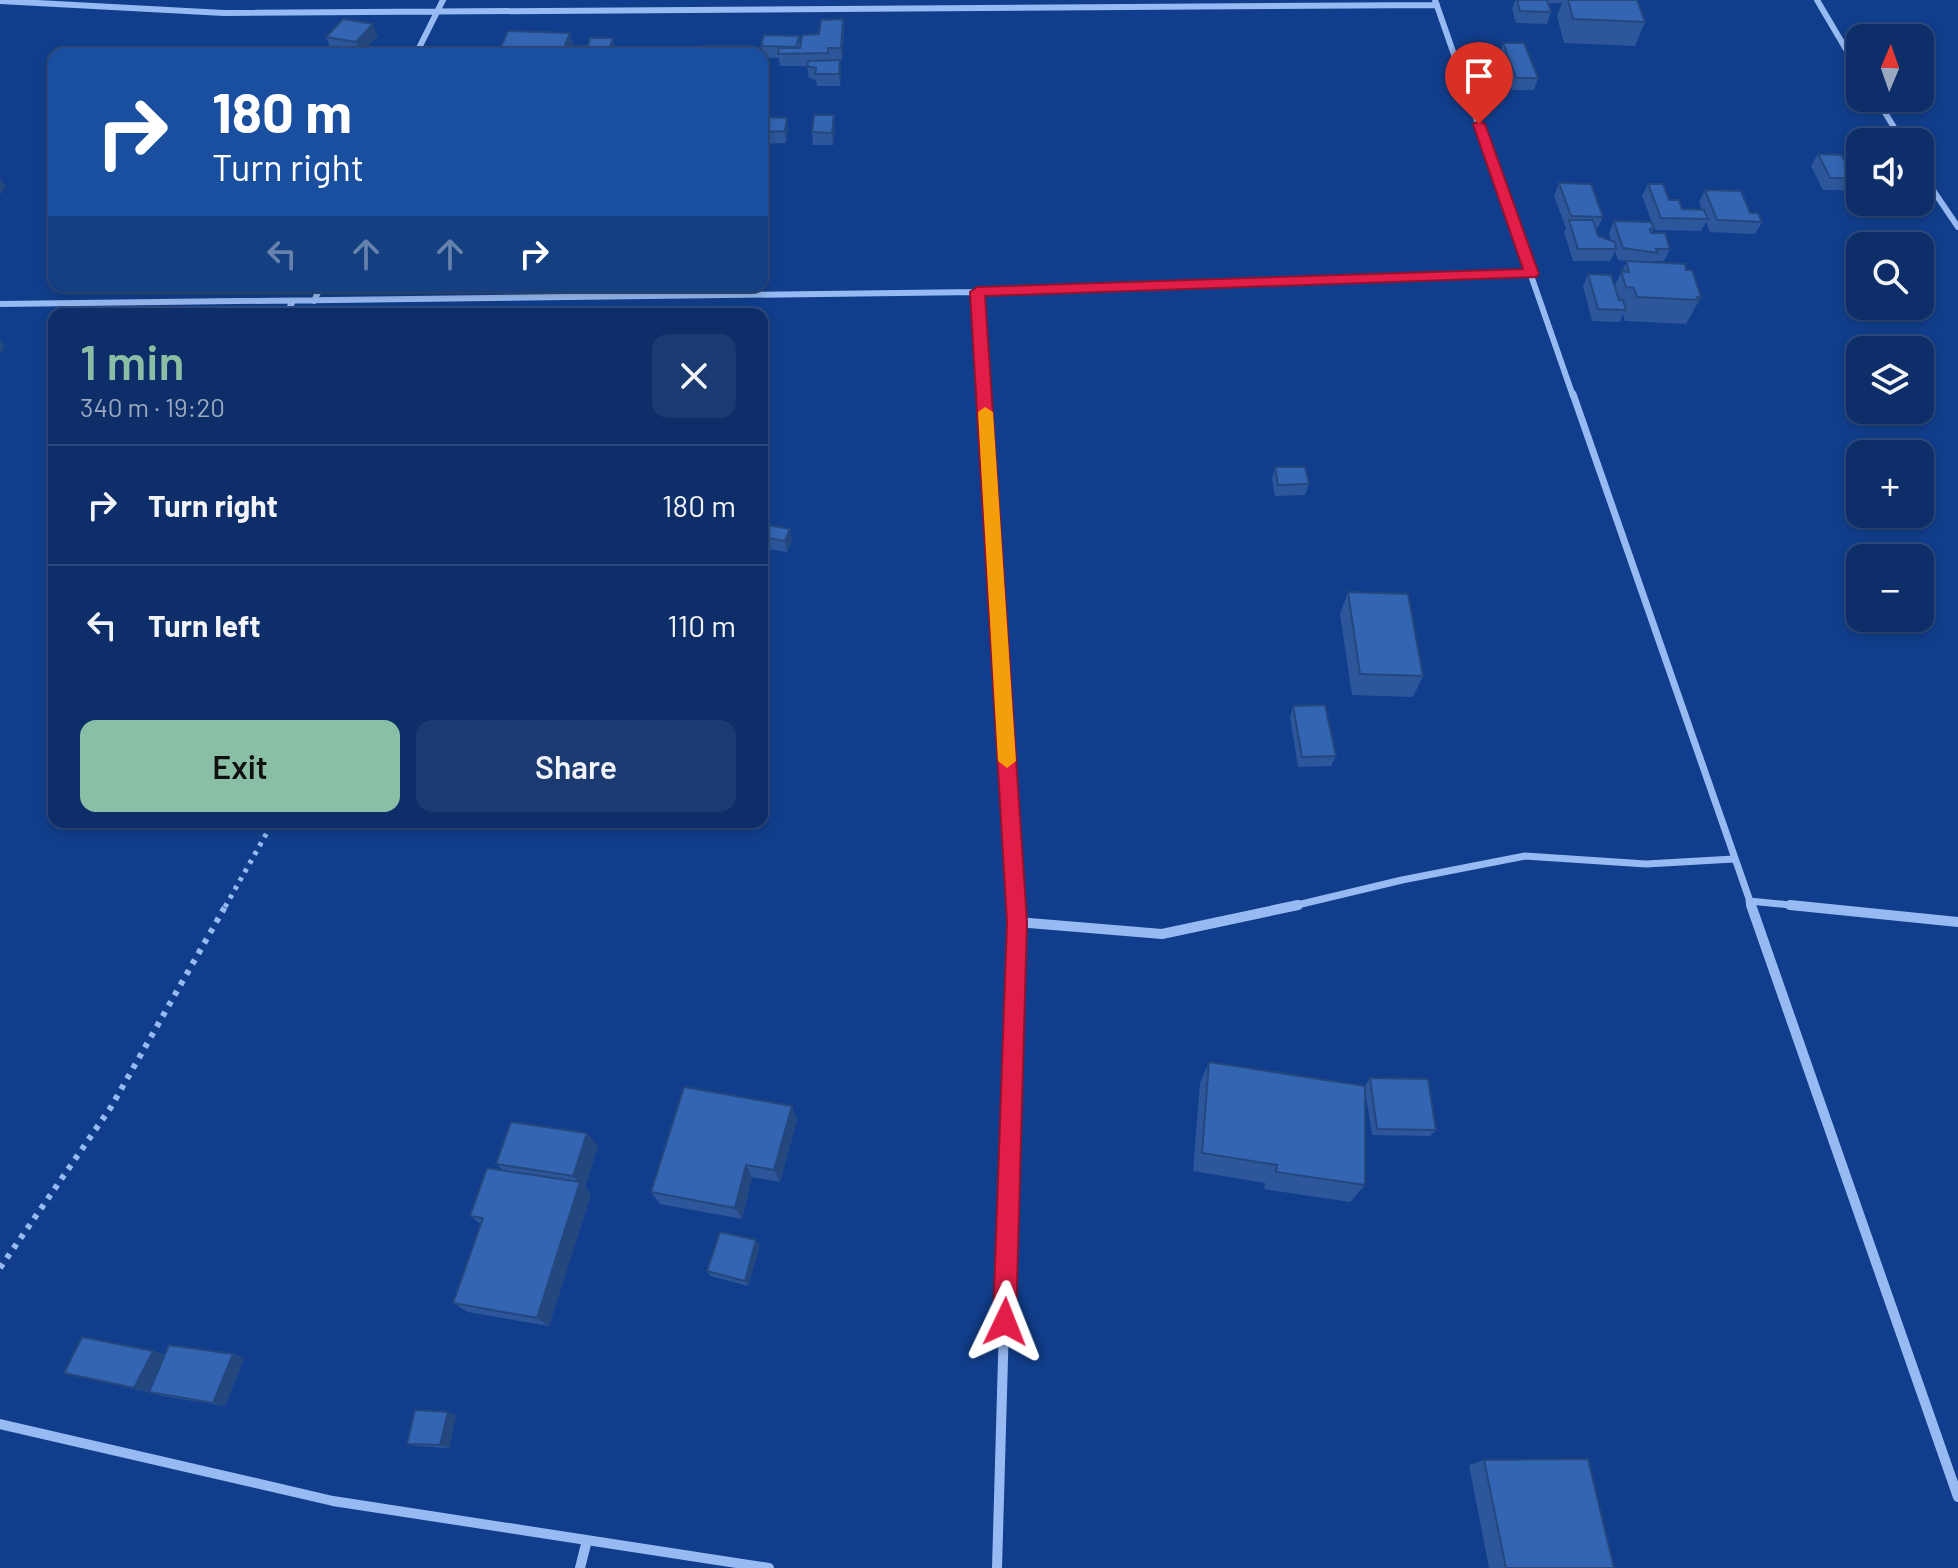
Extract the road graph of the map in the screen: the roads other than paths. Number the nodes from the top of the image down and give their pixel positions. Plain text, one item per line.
1 (443, 0) edge
2 (1817, 0) edge
3 (0, 1) edge
4 (1436, 2) edge
5 (439, 10) junction
6 (419, 48) edge
7 (1846, 49) edge
8 (1934, 192) edge
9 (1958, 227) edge
10 (1532, 274) junction
11 (318, 292) edge
12 (977, 292) junction
13 (293, 301) junction
14 (314, 301) junction
15 (0, 304) edge
16 (289, 308) edge
17 (1734, 859) junction
18 (1749, 901) junction
19 (1017, 922) junction
20 (1958, 922) edge
21 (0, 1424) edge
22 (1958, 1497) edge
23 (587, 1540) junction
24 (580, 1568) edge
25 (769, 1568) edge
26 (997, 1568) edge

1 - 5 street
2 - 7 street
3 - 5 street
4 - 5 street
4 - 10 street
5 - 6 street
8 - 9 street
10 - 12 street
10 - 17 street
11 - 14 street
12 - 14 street
12 - 19 street
13 - 14 street
13 - 15 street
13 - 16 street
17 - 18 street
17 - 19 street
18 - 20 street
18 - 22 street
19 - 26 street
21 - 23 street
23 - 24 street
23 - 25 street

